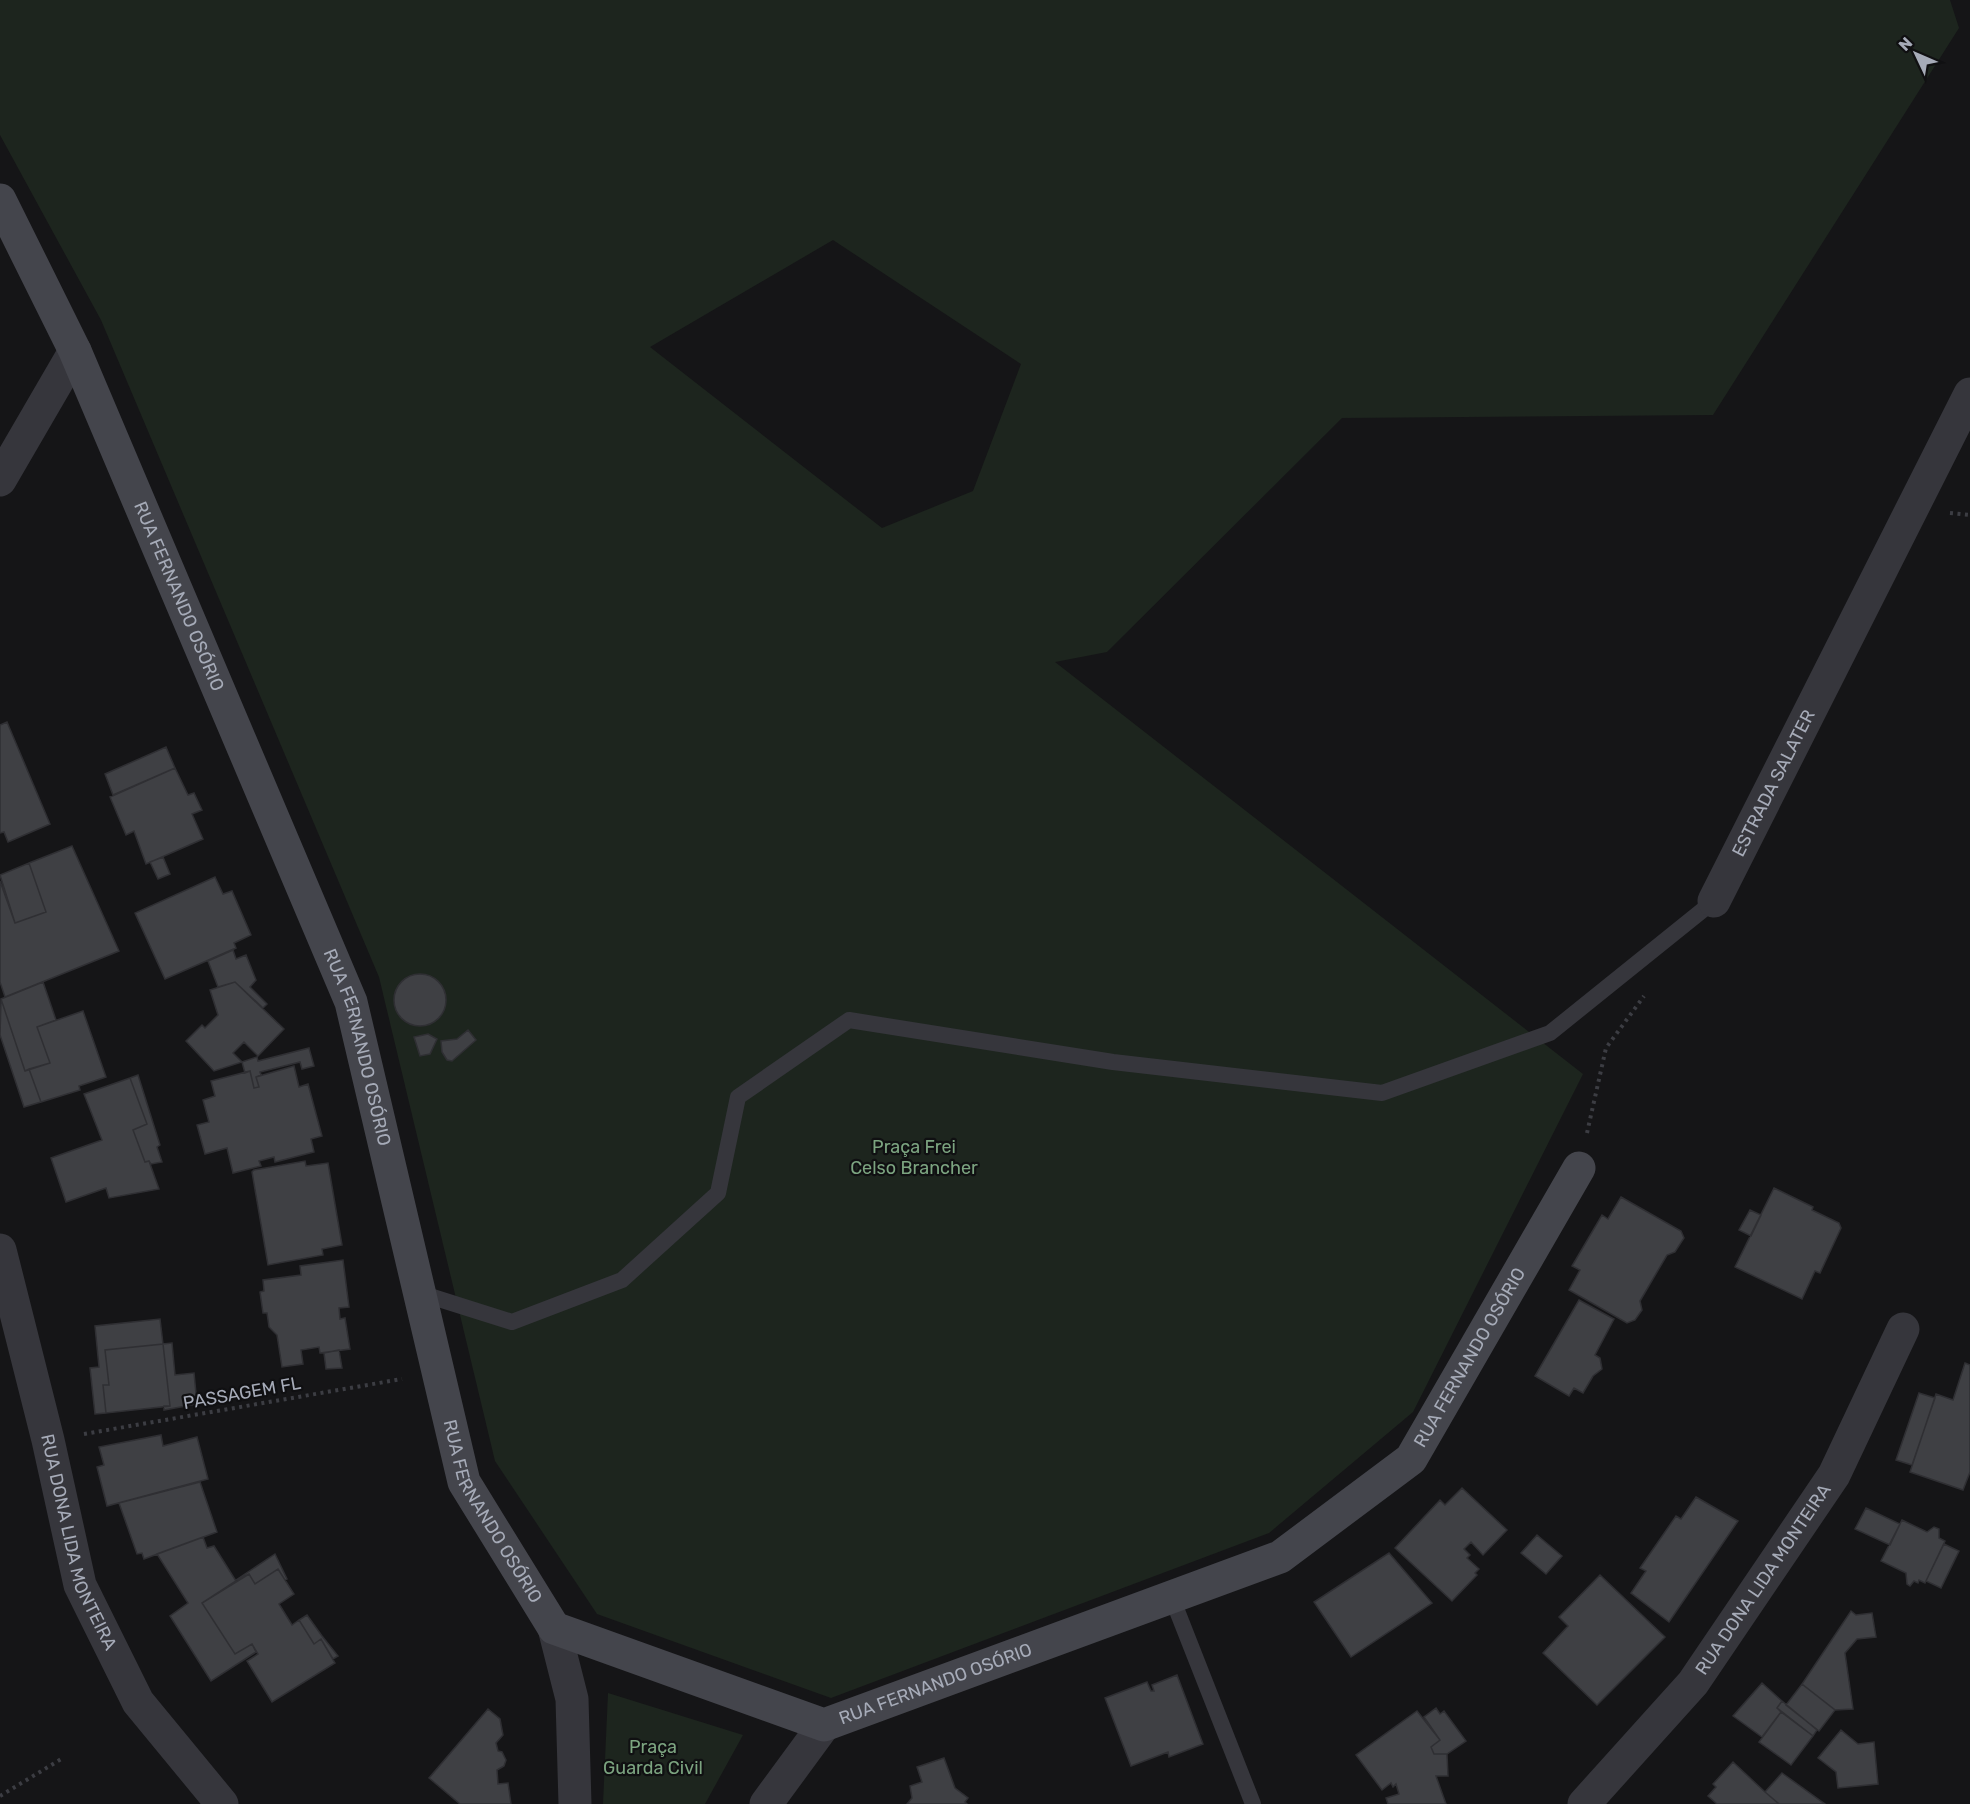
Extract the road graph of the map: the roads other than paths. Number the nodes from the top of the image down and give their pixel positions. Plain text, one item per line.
1 (0, 200) edge
2 (75, 351) junction
3 (1970, 394) edge
4 (0, 480) edge
5 (1714, 901) joint
6 (1579, 1168) road end
7 (0, 1250) edge
8 (420, 1293) junction
9 (1903, 1329) dead end
10 (1172, 1598) junction
11 (554, 1628) junction
12 (824, 1725) junction
13 (222, 1804) edge
14 (575, 1804) edge
15 (766, 1804) edge
16 (1253, 1804) edge
17 (1584, 1804) edge

1 - 2 street, RUA FERNANDO OSÓRIO
2 - 4 street
2 - 8 street, RUA FERNANDO OSÓRIO
3 - 5 street, ESTRADA SALATER
5 - 8 lane
6 - 10 street, RUA FERNANDO OSÓRIO
7 - 13 street, RUA DONA LIDA MONTEIRA
8 - 11 street, RUA FERNANDO OSÓRIO
9 - 17 street, RUA DONA LIDA MONTEIRA
10 - 12 street, RUA FERNANDO OSÓRIO
10 - 16 lane
11 - 12 street, RUA FERNANDO OSÓRIO
11 - 14 street
12 - 15 street

